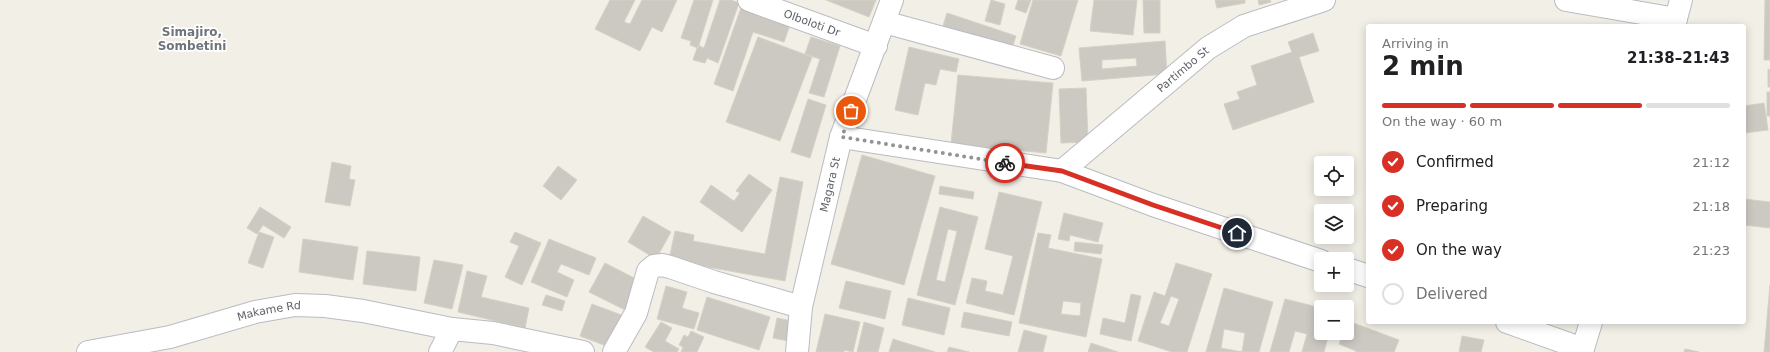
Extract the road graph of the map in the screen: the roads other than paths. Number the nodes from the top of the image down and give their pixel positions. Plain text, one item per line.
1 (749, 0) edge
2 (892, 0) edge
3 (1324, 0) edge
4 (1566, 0) edge
5 (1677, 15) edge
6 (884, 22) junction
7 (876, 46) junction
8 (1053, 68) dead end
9 (842, 137) junction
10 (1062, 171) junction
11 (1314, 259) edge
12 (1354, 271) edge
13 (1366, 275) edge
14 (801, 307) junction
15 (1512, 324) edge
16 (1590, 324) edge
17 (452, 329) junction
18 (1583, 351) edge
19 (88, 352) edge
20 (440, 352) edge
21 (583, 352) edge
22 (614, 352) edge
23 (797, 352) edge

1 - 7 street, Olboloti Dr
2 - 6 street, Magara St
3 - 10 street, Partimbo St
4 - 5 street
6 - 7 street, Magara St
6 - 8 street
7 - 9 street, Magara St
9 - 10 street
9 - 14 street, Magara St
10 - 11 street
12 - 13 street
14 - 22 street
14 - 23 street, Magara St
15 - 18 street
16 - 18 street
17 - 19 street, Makame Rd
17 - 20 street
17 - 21 street, Makame Rd

